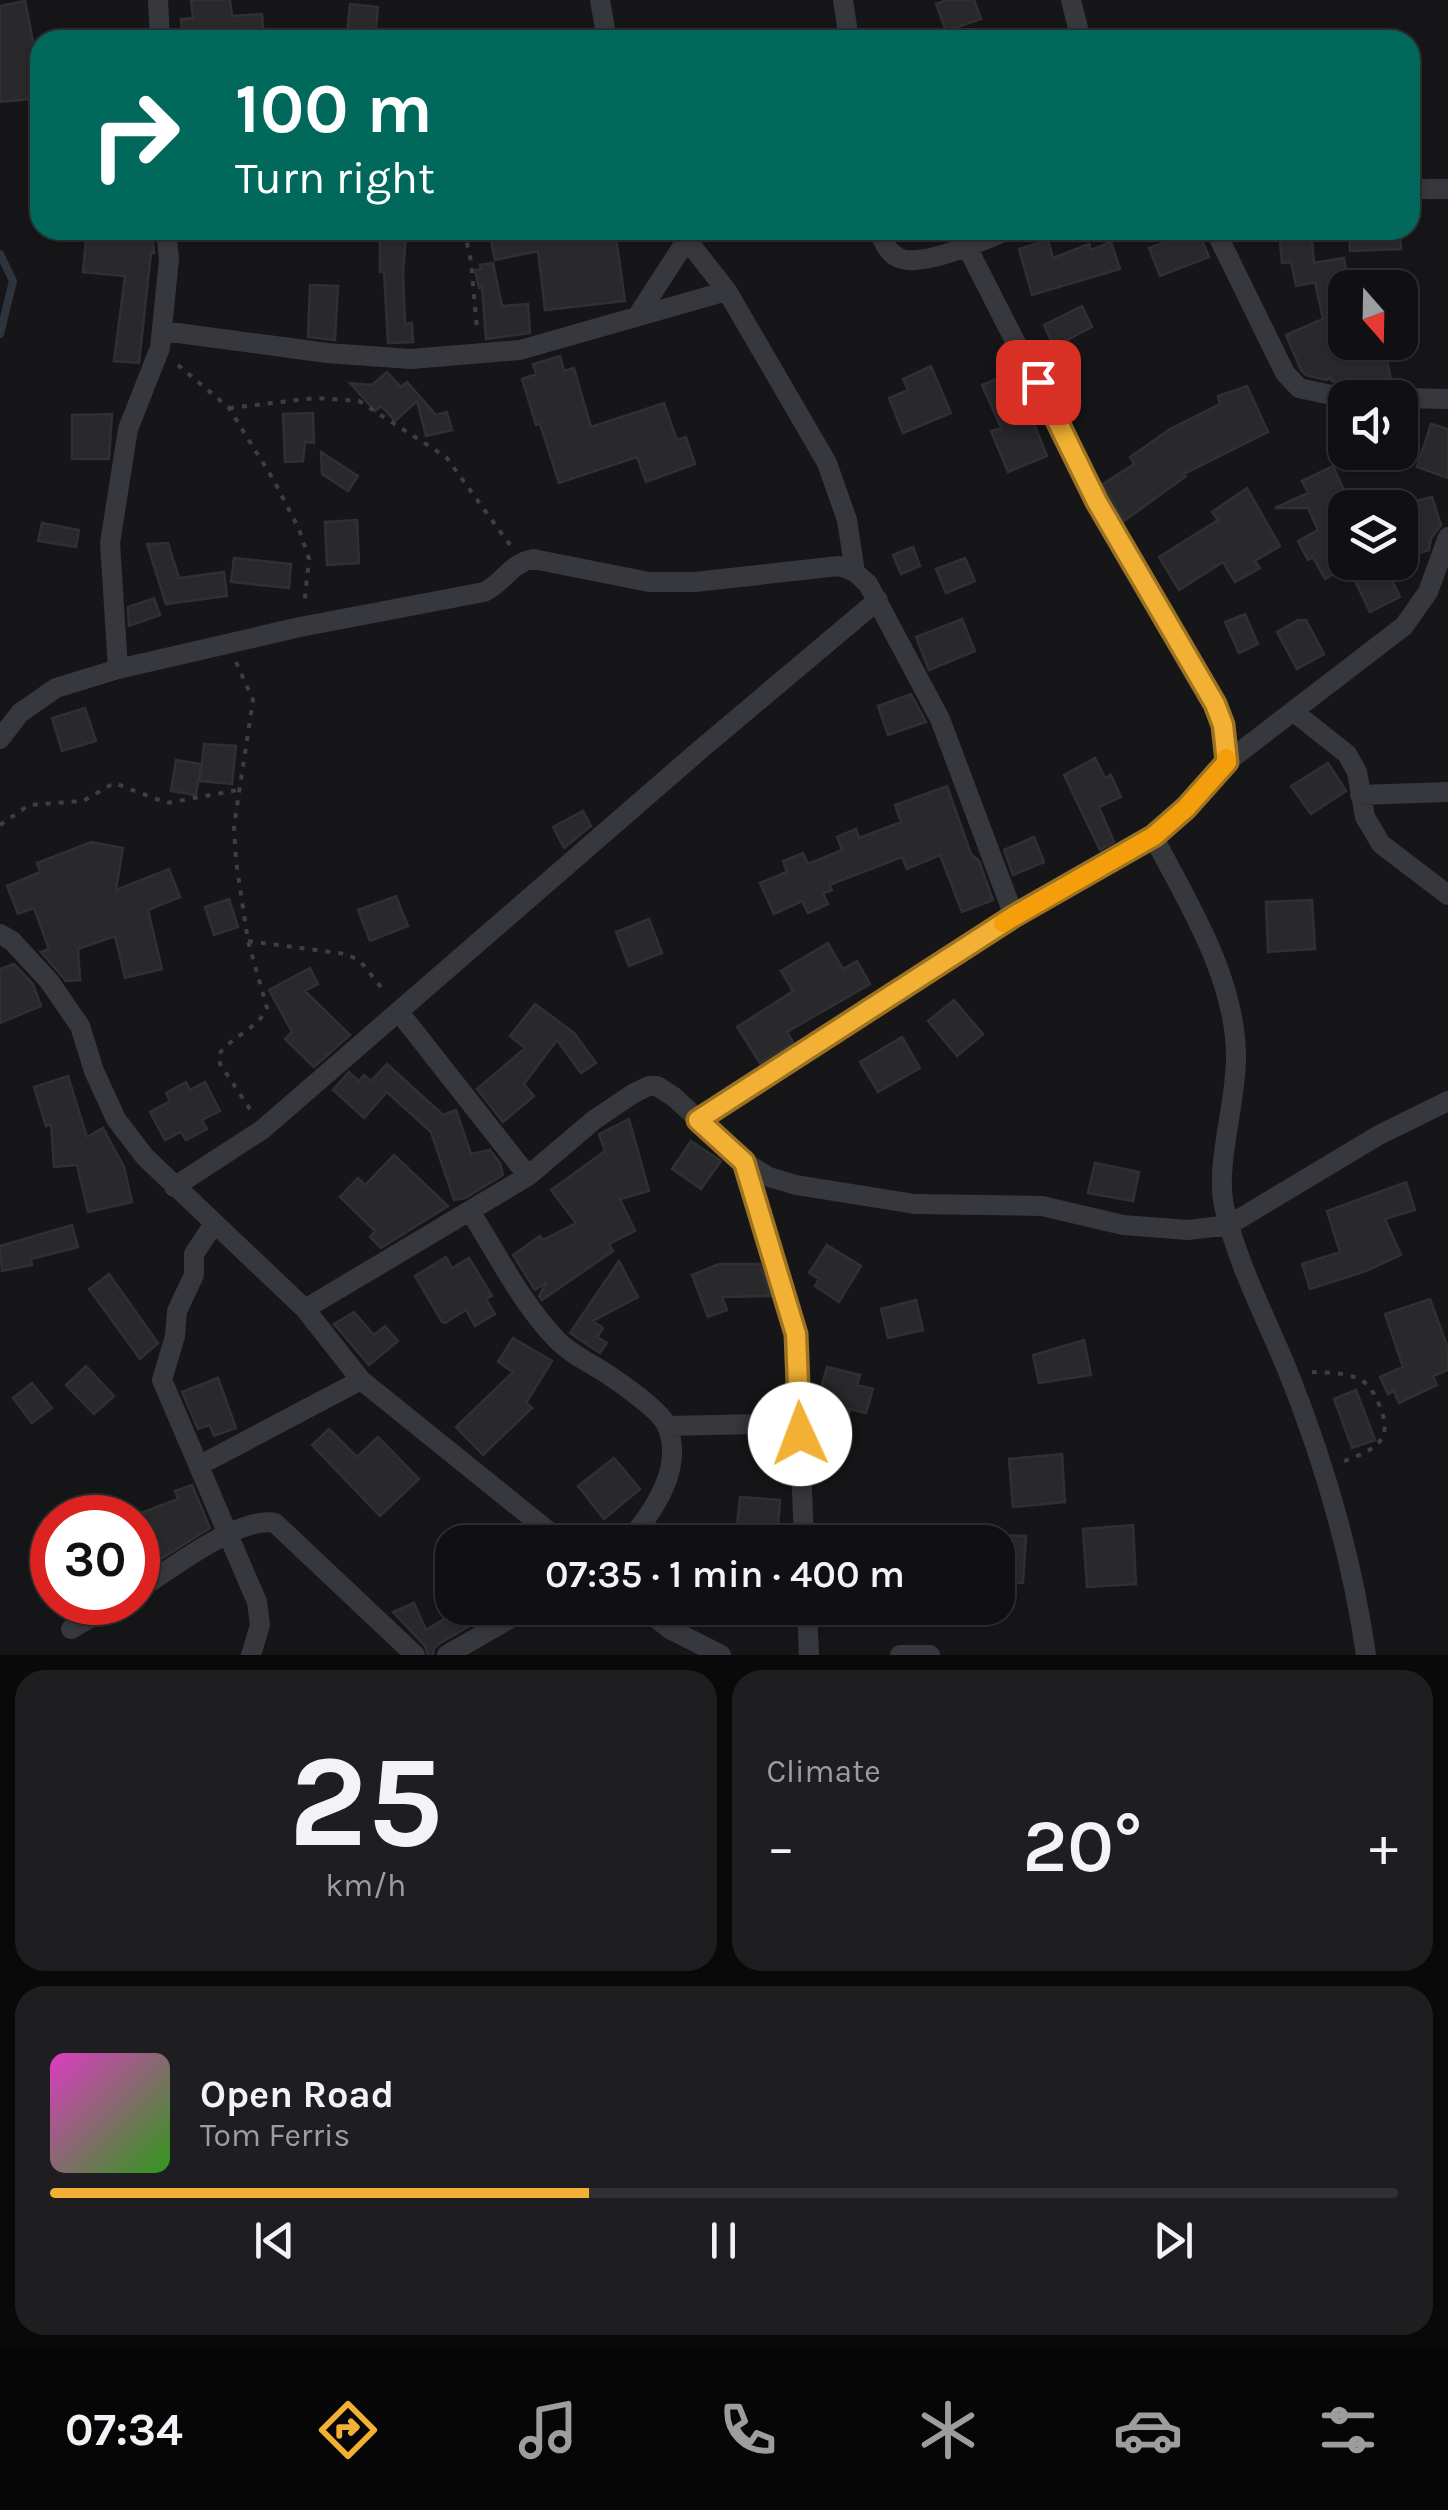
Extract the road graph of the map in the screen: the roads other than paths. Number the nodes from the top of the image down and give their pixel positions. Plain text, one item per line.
1 (158, 0) edge
2 (600, 0) edge
3 (843, 0) edge
4 (1071, 0) edge
5 (160, 30) edge
6 (605, 30) edge
7 (848, 30) edge
8 (1078, 30) edge
9 (1420, 189) edge
10 (1448, 190) edge
11 (167, 240) edge
12 (679, 240) edge
13 (686, 240) edge
14 (883, 240) edge
15 (984, 240) edge
16 (1220, 240) edge
17 (967, 247) junction
18 (727, 292) junction
19 (638, 315) junction
20 (161, 339) junction
21 (1328, 394) edge
22 (1418, 398) edge
23 (1448, 399) edge
24 (1448, 536) edge
25 (855, 572) junction
26 (878, 600) junction
27 (118, 669) junction
28 (1294, 712) junction
29 (0, 738) edge
30 (1227, 762) junction
31 (1448, 792) edge
32 (1360, 795) junction
33 (1154, 836) junction
34 (1448, 895) edge
35 (1014, 916) junction
36 (0, 934) edge
37 (399, 1012) junction
38 (1448, 1101) edge
39 (698, 1120) junction
40 (744, 1162) junction
41 (528, 1176) junction
42 (174, 1187) junction
43 (470, 1211) junction
44 (213, 1225) junction
45 (1229, 1226) junction
46 (305, 1310) junction
47 (360, 1380) junction
48 (799, 1398) junction
49 (666, 1426) junction
50 (200, 1465) junction
51 (541, 1525) edge
52 (642, 1525) edge
53 (803, 1525) edge
54 (229, 1534) junction
55 (160, 1576) edge
56 (78, 1625) edge
57 (499, 1625) edge
58 (665, 1625) edge
59 (808, 1625) edge
60 (71, 1629) dead end
61 (250, 1655) edge
62 (416, 1655) edge
63 (447, 1655) edge
64 (721, 1655) edge
65 (809, 1655) edge
66 (1366, 1655) edge

1 - 5 street
2 - 6 street
3 - 7 street
4 - 8 street
9 - 10 street
11 - 20 street
12 - 19 street
13 - 18 street
14 - 17 street
15 - 17 street
16 - 21 street
17 - 30 street
18 - 19 street
18 - 25 street
19 - 20 street
20 - 27 street
22 - 23 street
24 - 28 street
25 - 26 street
25 - 27 street
26 - 35 street
26 - 37 street
27 - 29 street
28 - 30 street
28 - 32 street
30 - 33 street
31 - 32 street
32 - 34 street
33 - 35 street
33 - 45 street
35 - 39 street
36 - 42 street
37 - 41 street
37 - 42 street
38 - 45 street
39 - 40 street
39 - 41 street
40 - 45 street
40 - 48 street
41 - 43 street
42 - 44 street
43 - 46 street
43 - 49 street
44 - 46 street
44 - 50 street
45 - 66 street
46 - 47 street
47 - 50 street
47 - 51 street
48 - 49 street
48 - 53 street
49 - 52 street
50 - 54 street
54 - 55 street
54 - 61 street
54 - 62 street
56 - 60 street
57 - 63 street
58 - 64 street
59 - 65 street

